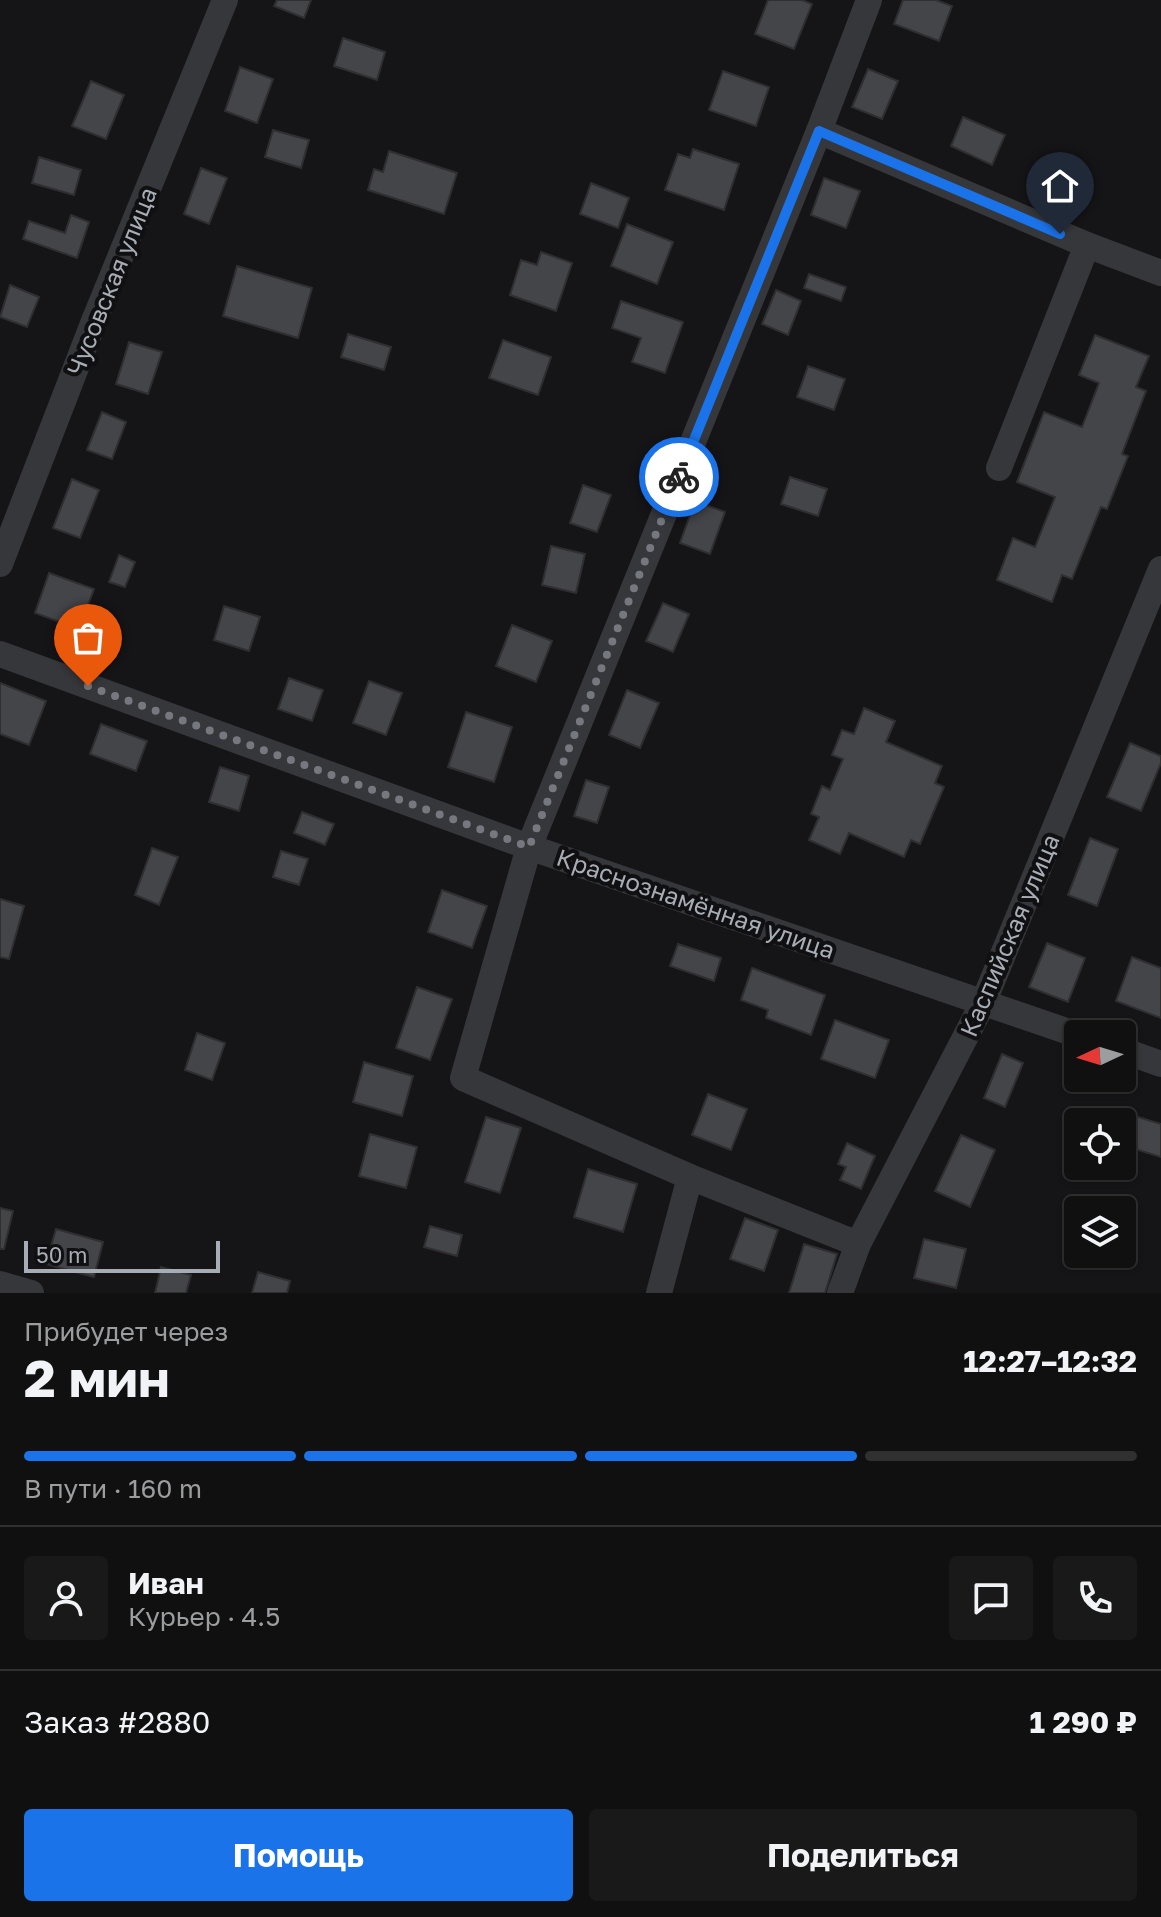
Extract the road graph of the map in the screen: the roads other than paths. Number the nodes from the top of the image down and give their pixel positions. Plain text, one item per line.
1 (225, 0) edge
2 (869, 0) edge
3 (819, 131) junction
4 (1087, 245) junction
5 (1161, 273) edge
6 (999, 468) dead end
7 (0, 564) edge
8 (1161, 569) edge
9 (0, 654) edge
10 (529, 847) junction
11 (984, 1001) junction
12 (1064, 1030) edge
13 (1136, 1055) edge
14 (1161, 1064) edge
15 (690, 1177) junction
16 (858, 1244) junction
17 (0, 1284) edge
18 (31, 1293) edge
19 (659, 1293) edge
20 (840, 1293) edge

1 - 7 street, Чусовская улица
2 - 3 street
3 - 4 street
3 - 10 street
4 - 5 street
4 - 6 street
8 - 11 street, Каспийская улица
9 - 10 street, Краснознамённая улица
10 - 11 street, Краснознамённая улица
10 - 15 street
11 - 12 street, Краснознамённая улица
11 - 16 street, Каспийская улица
13 - 14 street
15 - 16 street
15 - 19 street
16 - 20 street, Каспийская улица
17 - 18 street

